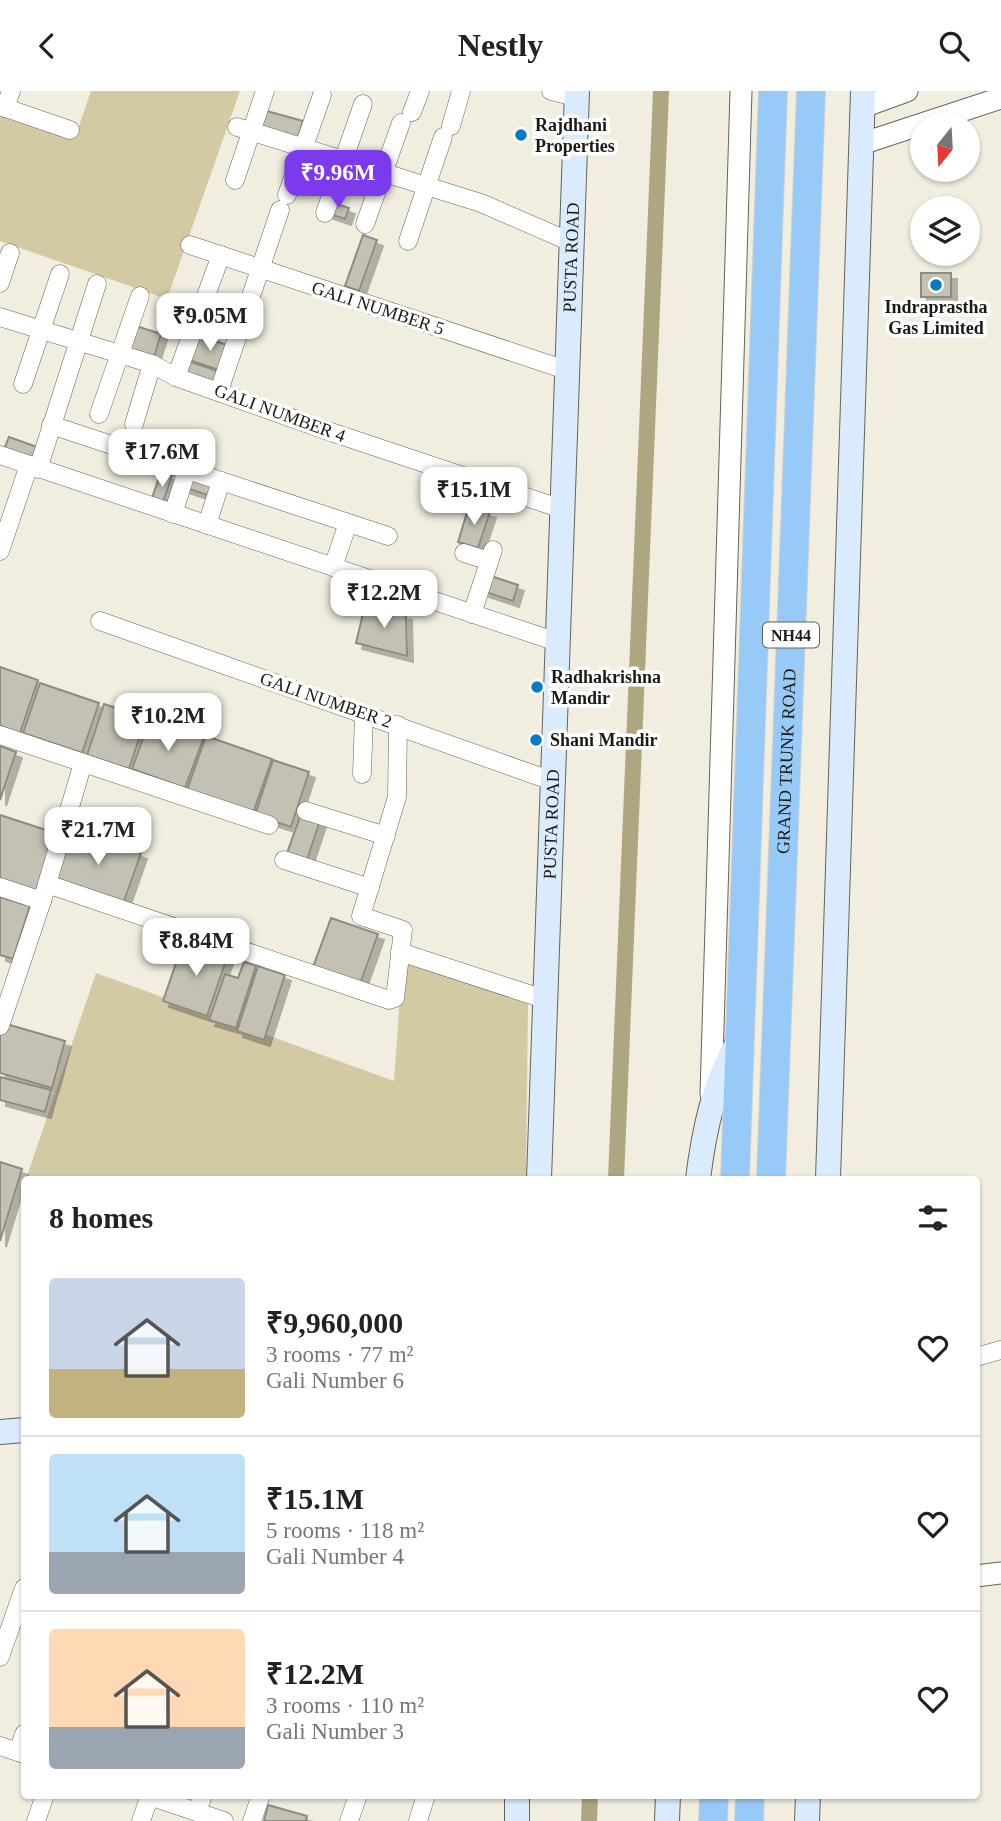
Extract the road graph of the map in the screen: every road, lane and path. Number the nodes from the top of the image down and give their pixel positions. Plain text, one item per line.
1 (265, 91) edge
2 (420, 91) edge
3 (461, 91) edge
4 (551, 91) edge
5 (741, 91) edge
6 (773, 91) edge
7 (811, 91) edge
8 (907, 91) edge
9 (576, 94) edge
10 (322, 95) dead end
11 (366, 98) edge
12 (1001, 98) edge
13 (863, 99) edge
14 (5, 102) edge
15 (244, 129) junction
16 (70, 130) dead end
17 (861, 144) junction
18 (303, 148) junction
19 (344, 160) junction
20 (383, 172) junction
21 (235, 180) dead end
22 (426, 185) junction
23 (325, 213) dead end
24 (365, 224) dead end
25 (408, 241) dead end
26 (573, 243) junction
27 (190, 245) dead end
28 (10, 253) dead end
29 (221, 255) junction
30 (261, 269) junction
31 (60, 274) dead end
32 (0, 283) edge
33 (97, 284) dead end
34 (140, 296) dead end
35 (0, 317) edge
36 (42, 329) junction
37 (78, 341) junction
38 (120, 354) junction
39 (152, 364) junction
40 (566, 370) junction
41 (176, 377) junction
42 (23, 384) dead end
43 (219, 391) junction
44 (99, 414) dead end
45 (134, 424) dead end
46 (51, 425) junction
47 (0, 455) edge
48 (33, 467) junction
49 (187, 470) junction
50 (221, 481) junction
51 (562, 509) junction
52 (173, 514) junction
53 (348, 523) junction
54 (207, 525) junction
55 (388, 536) dead end
56 (0, 551) edge
57 (464, 553) dead end
58 (333, 567) junction
59 (472, 614) junction
60 (100, 621) dead end
61 (556, 642) junction
62 (364, 715) junction
63 (398, 725) junction
64 (0, 735) edge
65 (83, 763) junction
66 (362, 774) dead end
67 (552, 781) junction
68 (306, 811) dead end
69 (269, 825) dead end
70 (386, 836) junction
71 (284, 860) dead end
72 (0, 887) edge
73 (370, 888) junction
74 (45, 893) junction
75 (400, 951) junction
76 (6, 989) edge
77 (544, 999) junction
78 (0, 1026) edge
79 (739, 1040) junction
80 (711, 1103) junction
81 (539, 1176) edge
82 (699, 1176) edge
83 (734, 1176) edge
84 (771, 1176) edge
85 (828, 1176) edge
86 (1001, 1350) edge
87 (980, 1356) edge
88 (21, 1430) edge
89 (0, 1432) edge
90 (1001, 1573) edge
91 (980, 1576) edge
92 (21, 1597) edge
93 (0, 1657) edge
94 (0, 1746) edge
95 (21, 1753) edge
96 (44, 1799) edge
97 (147, 1799) edge
98 (168, 1799) edge
99 (260, 1799) edge
100 (357, 1799) edge
101 (425, 1799) edge
102 (517, 1799) edge
103 (668, 1799) edge
104 (714, 1799) edge
105 (750, 1799) edge
106 (808, 1799) edge
107 (200, 1804) edge
108 (37, 1821) edge
109 (141, 1821) edge
110 (224, 1821) edge
111 (252, 1821) edge
112 (349, 1821) edge
113 (418, 1821) edge
114 (517, 1821) edge
115 (667, 1821) edge
116 (713, 1821) edge
117 (749, 1821) edge
118 (807, 1821) edge

1 - 15 street
2 - 20 street
3 - 22 street
4 - 9 street
5 - 80 street
6 - 79 highway, GRAND TRUNK ROAD / NH44
7 - 84 highway, GRAND TRUNK ROAD / NH44
8 - 13 street
9 - 26 main road, PUSTA ROAD
10 - 18 street
11 - 19 street
12 - 17 street
13 - 17 main road
14 - 16 street
15 - 18 street
15 - 21 street
17 - 85 main road
18 - 19 street
18 - 30 street
19 - 20 street
19 - 23 street
20 - 22 street
20 - 24 street
22 - 25 street
22 - 26 street
26 - 40 main road, PUSTA ROAD
27 - 29 street, GALI NUMBER 5
28 - 32 street
29 - 30 street, GALI NUMBER 5
29 - 41 street
30 - 40 street, GALI NUMBER 5
30 - 43 street
31 - 36 street
33 - 37 street
34 - 38 street
35 - 36 street, GALI NUMBER 4
36 - 37 street, GALI NUMBER 4
36 - 42 street
37 - 38 street, GALI NUMBER 4
37 - 46 street
38 - 39 street, GALI NUMBER 4
38 - 44 street
39 - 41 street, GALI NUMBER 4
39 - 45 street
40 - 51 main road, PUSTA ROAD
41 - 43 street, GALI NUMBER 4
43 - 51 street, GALI NUMBER 4
46 - 48 street
46 - 49 street
47 - 48 street
48 - 52 street
48 - 56 street
49 - 50 street
49 - 52 street
50 - 53 street
50 - 54 street
51 - 61 main road, PUSTA ROAD
52 - 54 street
53 - 55 street
53 - 58 street
54 - 58 street
57 - 59 street
58 - 59 street
59 - 61 street
60 - 62 street, GALI NUMBER 2
61 - 67 main road, PUSTA ROAD
62 - 63 street, GALI NUMBER 2
62 - 66 street
63 - 67 street, GALI NUMBER 2
63 - 70 street
64 - 65 street
65 - 69 street
65 - 74 street
67 - 77 main road, PUSTA ROAD
68 - 70 street
70 - 73 street
71 - 73 street
72 - 74 street
73 - 75 street
74 - 75 street
74 - 76 street
75 - 77 street
76 - 78 street
77 - 81 main road, PUSTA ROAD
79 - 80 main road
79 - 83 highway, GRAND TRUNK ROAD / NH44
80 - 82 main road
86 - 87 street
88 - 89 main road
90 - 91 street
92 - 93 street
94 - 95 street
96 - 108 street
97 - 109 street
98 - 107 street
99 - 111 street
100 - 112 street
101 - 113 street
102 - 114 main road
103 - 115 main road
104 - 116 highway
105 - 117 highway
106 - 118 main road
107 - 110 street

